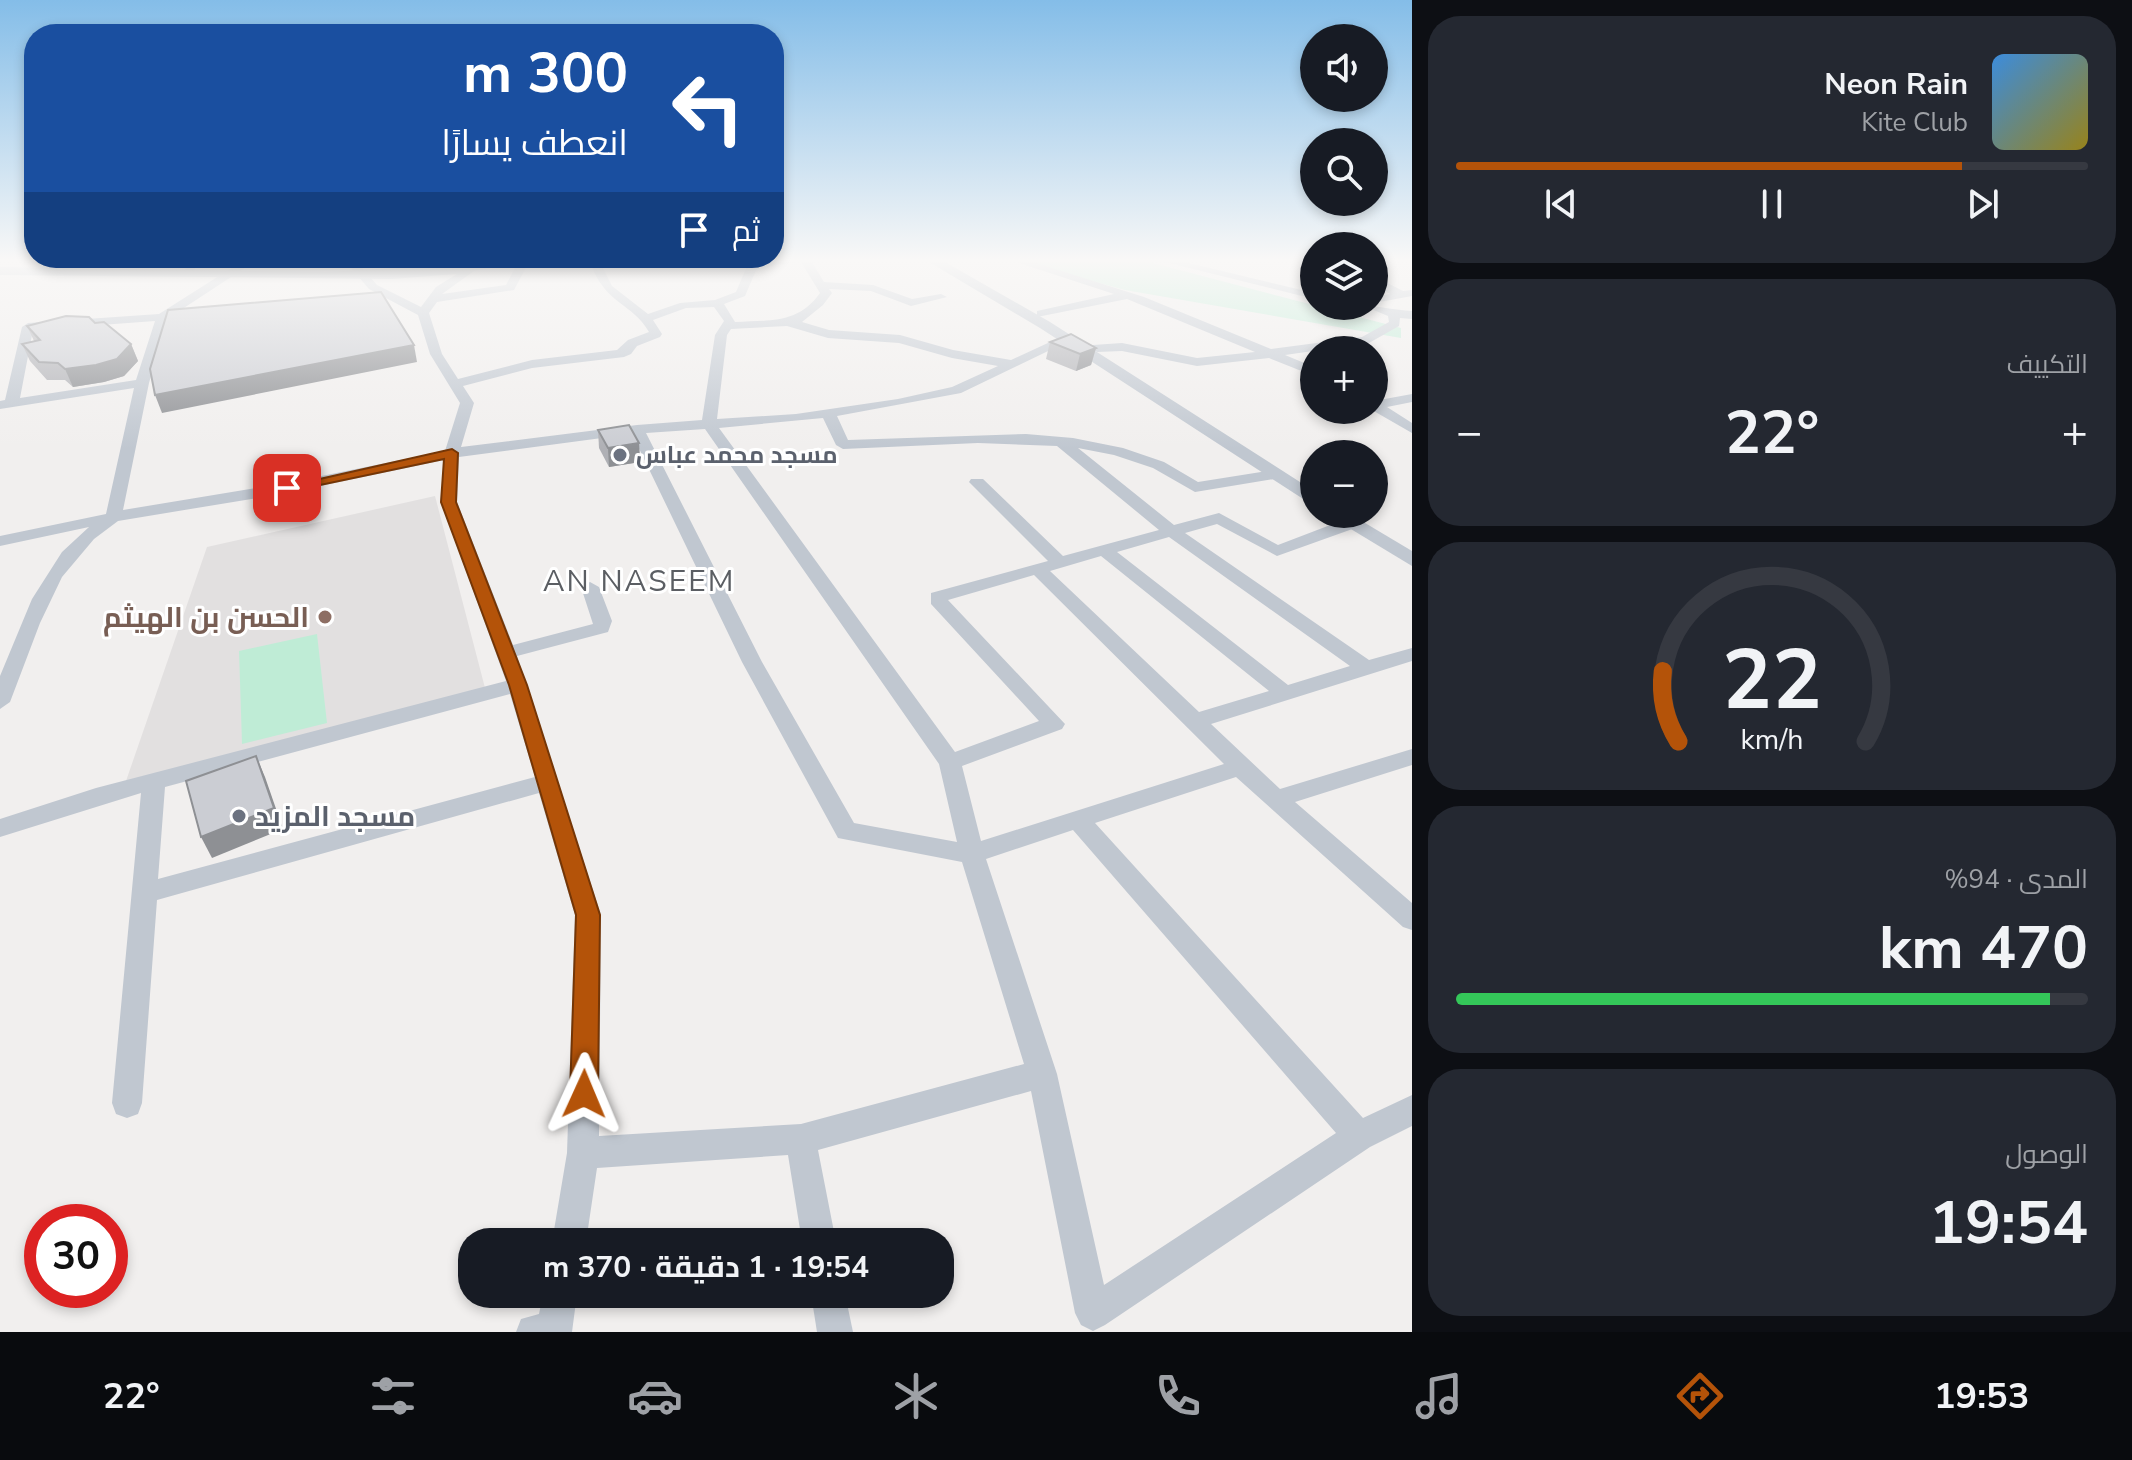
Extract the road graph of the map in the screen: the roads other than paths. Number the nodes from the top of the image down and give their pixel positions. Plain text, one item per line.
1 (66, 324) edge
2 (160, 324) edge
3 (431, 324) edge
4 (649, 324) edge
5 (768, 324) edge
6 (797, 324) edge
7 (1042, 324) edge
8 (1058, 324) edge
9 (1200, 324) edge
10 (1388, 324) edge
11 (728, 326) joint
12 (1067, 339) junction
13 (1097, 348) junction
14 (1270, 353) junction
15 (1012, 364) junction
16 (1300, 366) edge
17 (142, 383) junction
18 (455, 384) junction
19 (1412, 398) edge
20 (1388, 402) edge
21 (6, 403) edge
22 (828, 413) junction
23 (1388, 414) edge
24 (709, 424) junction
25 (637, 429) junction
26 (1412, 429) edge
27 (1063, 443) junction
28 (452, 453) junction
29 (1274, 475) junction
30 (1300, 479) edge
31 (977, 482) dead end
32 (1300, 491) edge
33 (113, 517) junction
34 (1326, 528) edge
35 (1365, 528) edge
36 (1373, 528) edge
37 (1171, 531) junction
38 (0, 541) edge
39 (1412, 546) edge
40 (1104, 550) junction
41 (1412, 560) edge
42 (1059, 562) junction
43 (1037, 568) junction
44 (590, 587) dead end
45 (506, 653) junction
46 (1412, 654) edge
47 (1366, 668) junction
48 (518, 685) junction
49 (1285, 693) junction
50 (0, 702) edge
51 (1195, 721) junction
52 (1412, 757) edge
53 (950, 762) junction
54 (1240, 767) junction
55 (154, 781) junction
56 (548, 782) junction
57 (1277, 799) junction
58 (1078, 820) junction
59 (0, 828) edge
60 (972, 854) junction
61 (145, 893) junction
62 (1412, 919) edge
63 (1042, 1074) junction
64 (127, 1103) dead end
65 (1412, 1110) edge
66 (1359, 1136) junction
67 (801, 1139) junction
68 (583, 1153) junction
69 (571, 1228) edge
70 (817, 1228) edge
71 (555, 1308) edge
72 (831, 1308) edge
73 (548, 1331) edge
74 (835, 1332) edge

1 - 21 street
2 - 17 street
3 - 18 street
4 - 18 street
5 - 11 street
6 - 15 street
7 - 12 street
8 - 13 street
9 - 14 street
10 - 14 street
11 - 24 street
12 - 15 street
12 - 29 street
13 - 14 street
13 - 30 street
14 - 16 street
15 - 22 street
17 - 21 street
17 - 33 street
18 - 28 street
19 - 20 street
22 - 24 street
22 - 27 street
23 - 26 street
24 - 25 street
24 - 53 street
25 - 28 street
25 - 60 street
27 - 29 street
27 - 37 street
28 - 33 street
28 - 45 street
29 - 32 street
31 - 42 street
33 - 38 street
33 - 50 street
34 - 37 street
35 - 41 street
36 - 39 street
37 - 40 street
37 - 47 street
40 - 42 street
40 - 49 street
42 - 43 street
43 - 51 street
43 - 53 street
44 - 45 street
45 - 48 street
46 - 47 street
47 - 49 street
48 - 55 street
48 - 56 street
49 - 51 street
51 - 54 street
52 - 57 street
53 - 60 street
54 - 57 street
54 - 58 street
55 - 59 street
55 - 61 street
56 - 61 street
56 - 68 street
57 - 62 street
58 - 60 street
58 - 66 street
60 - 63 street
61 - 64 street
63 - 66 street
63 - 67 street
65 - 66 street
67 - 68 street
67 - 70 street
68 - 69 street
71 - 73 street
72 - 74 street

